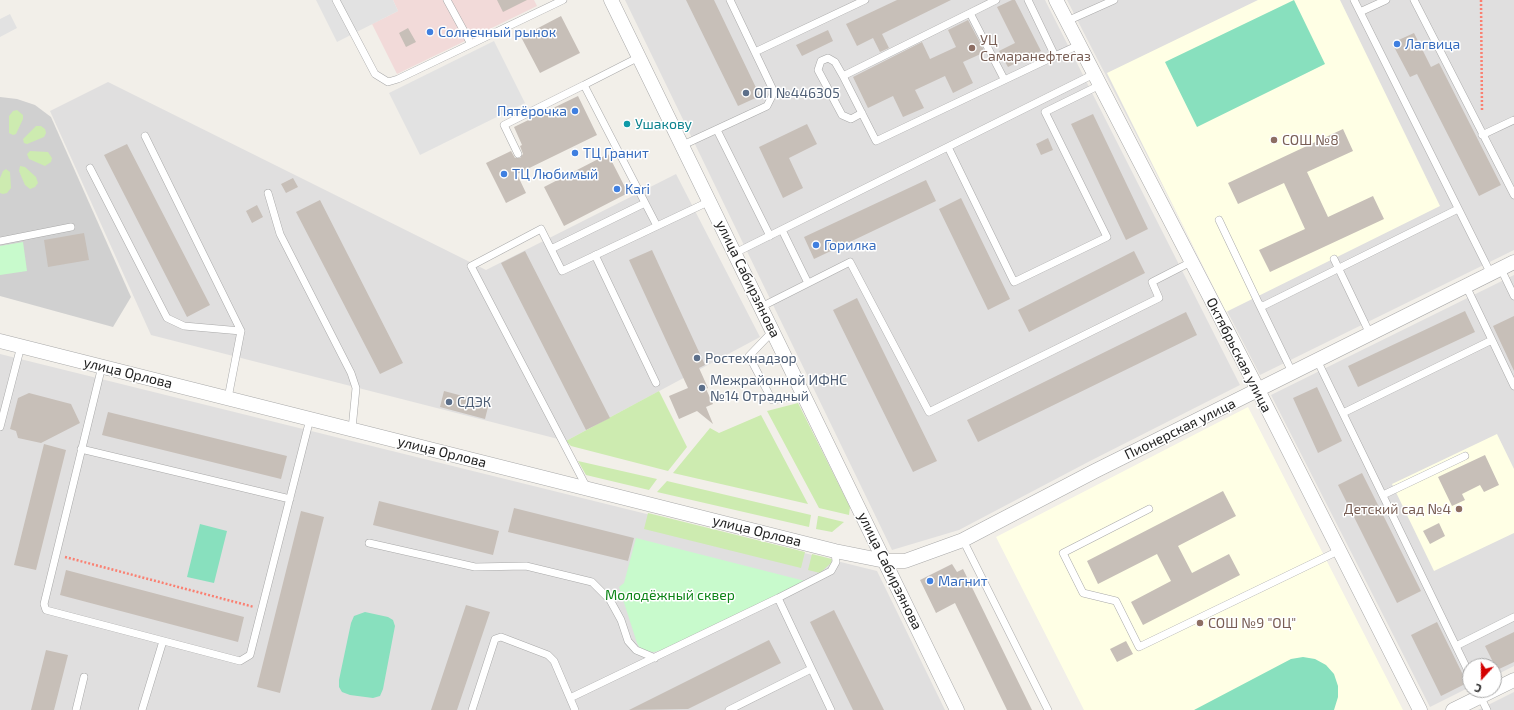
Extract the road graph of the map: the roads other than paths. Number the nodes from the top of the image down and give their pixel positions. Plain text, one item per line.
1 (336, 0) edge
2 (447, 0) edge
3 (563, 0) edge
4 (611, 0) edge
5 (730, 0) edge
6 (865, 0) edge
7 (996, 0) edge
8 (1028, 0) edge
9 (1056, 0) edge
10 (1114, 0) edge
11 (1354, 0) edge
12 (1386, 0) edge
13 (1414, 0) edge
14 (1360, 12) junction
15 (970, 13) junction
16 (1067, 21) junction
17 (470, 44) junction
18 (1079, 44) junction
19 (755, 52) junction
20 (1055, 56) junction
21 (639, 57) junction
22 (843, 76) junction
23 (1004, 79) junction
24 (1097, 79) junction
25 (584, 85) junction
26 (862, 113) junction
27 (1514, 120) edge
28 (717, 130) junction
29 (1482, 135) junction
30 (145, 136) dead end
31 (683, 145) junction
32 (948, 147) junction
33 (518, 154) dead end
34 (90, 168) dead end
35 (268, 193) dead end
36 (1514, 195) edge
37 (710, 201) junction
38 (644, 203) junction
39 (1458, 209) junction
40 (1219, 220) dead end
41 (657, 226) junction
42 (71, 227) dead end
43 (782, 230) junction
44 (770, 236) junction
45 (0, 241) edge
46 (551, 250) junction
47 (735, 253) junction
48 (595, 255) junction
49 (1334, 259) dead end
50 (1191, 262) junction
51 (1514, 262) edge
52 (1338, 269) junction
53 (1496, 271) junction
54 (808, 283) junction
55 (1466, 286) junction
56 (1514, 296) edge
57 (1259, 304) junction
58 (761, 307) junction
59 (773, 330) junction
60 (241, 331) junction
61 (1370, 334) junction
62 (1492, 340) junction
63 (0, 341) edge
64 (21, 346) junction
65 (1317, 360) junction
66 (102, 366) junction
67 (1292, 372) junction
68 (656, 383) dead end
69 (1514, 386) edge
70 (1258, 390) junction
71 (804, 395) junction
72 (228, 398) junction
73 (1343, 413) junction
74 (310, 419) junction
75 (0, 427) edge
76 (352, 429) junction
77 (81, 449) junction
78 (1465, 456) dead end
79 (587, 489) junction
80 (1383, 495) junction
81 (290, 498) junction
82 (1149, 509) dead end
83 (964, 540) junction
84 (369, 543) dead end
85 (1338, 550) junction
86 (835, 551) junction
87 (885, 561) junction
88 (778, 598) junction
89 (1514, 617) edge
90 (163, 641) junction
91 (1456, 646) junction
92 (655, 658) junction
93 (1462, 659) edge
94 (811, 669) junction
95 (84, 677) dead end
96 (1514, 680) edge
97 (1502, 685) edge
98 (570, 698) junction
99 (1472, 698) edge
100 (1481, 698) edge
101 (76, 710) edge
102 (142, 710) edge
103 (472, 710) edge
104 (575, 710) edge
105 (729, 710) edge
106 (831, 710) edge
107 (957, 710) edge
108 (1048, 710) edge
109 (1420, 710) edge
110 (1453, 710) edge
111 (1486, 710) edge

1 - 17 lane
2 - 17 lane
3 - 17 lane
4 - 21 street, улица Сабирзянова
5 - 19 lane
6 - 19 lane
7 - 15 lane
8 - 20 lane
9 - 16 street, Октябрьская улица
10 - 16 lane
11 - 14 lane
12 - 14 lane
13 - 29 lane
14 - 39 lane
15 - 22 lane
15 - 23 lane
16 - 18 street, Октябрьская улица
18 - 20 lane
18 - 24 street, Октябрьская улица
19 - 28 lane
20 - 23 lane
21 - 25 lane
21 - 31 street, улица Сабирзянова
22 - 26 lane
22 - 26 lane
23 - 26 lane
24 - 32 lane
24 - 32 lane
24 - 50 street, Октябрьская улица
25 - 33 lane
25 - 38 lane
27 - 29 lane
28 - 31 lane
28 - 44 lane
29 - 36 lane
30 - 60 lane
31 - 37 street, улица Сабирзянова
32 - 43 lane
34 - 60 lane
35 - 76 lane
37 - 41 lane
37 - 47 street, улица Сабирзянова
38 - 41 lane
38 - 46 lane
39 - 52 lane
39 - 53 lane
40 - 57 lane
41 - 48 lane
42 - 45 lane
43 - 44 lane
43 - 54 lane
44 - 47 lane
46 - 48 lane
46 - 79 lane
47 - 58 street, улица Сабирзянова
48 - 68 lane
49 - 52 lane
50 - 54 lane
50 - 70 street, Октябрьская улица
51 - 53 street, Пионерская улица
52 - 57 lane
52 - 61 lane
53 - 55 street, Пионерская улица
53 - 56 lane
54 - 58 lane
55 - 61 street, Пионерская улица
55 - 62 lane
57 - 67 lane
58 - 59 street, улица Сабирзянова
59 - 71 street, улица Сабирзянова
59 - 71 lane
60 - 72 lane
61 - 65 street, Пионерская улица
62 - 69 lane
62 - 73 lane
63 - 64 street, улица Орлова
64 - 66 street, улица Орлова
64 - 75 lane
65 - 67 street, Пионерская улица
65 - 73 lane
66 - 72 street, улица Орлова
66 - 77 lane
67 - 70 street, Пионерская улица
70 - 83 street, Пионерская улица
70 - 85 street, Октябрьская улица
71 - 87 street, улица Сабирзянова
72 - 74 street, улица Орлова
73 - 80 lane
74 - 76 street, улица Орлова
74 - 81 lane
76 - 79 street, улица Орлова
77 - 81 lane
77 - 90 lane
78 - 80 lane
79 - 86 street, улица Орлова
80 - 91 lane
81 - 90 lane
82 - 85 lane
83 - 87 street, Пионерская улица
83 - 108 lane
84 - 92 lane
85 - 109 street, Октябрьская улица
86 - 87 street, улица Орлова
86 - 88 lane
87 - 107 street, улица Сабирзянова
88 - 92 lane
88 - 94 lane
89 - 91 lane
90 - 102 lane
91 - 93 lane
92 - 98 lane
94 - 105 lane
94 - 106 lane
95 - 101 lane
96 - 97 street
98 - 103 lane
98 - 104 lane
99 - 110 street
100 - 111 lane

